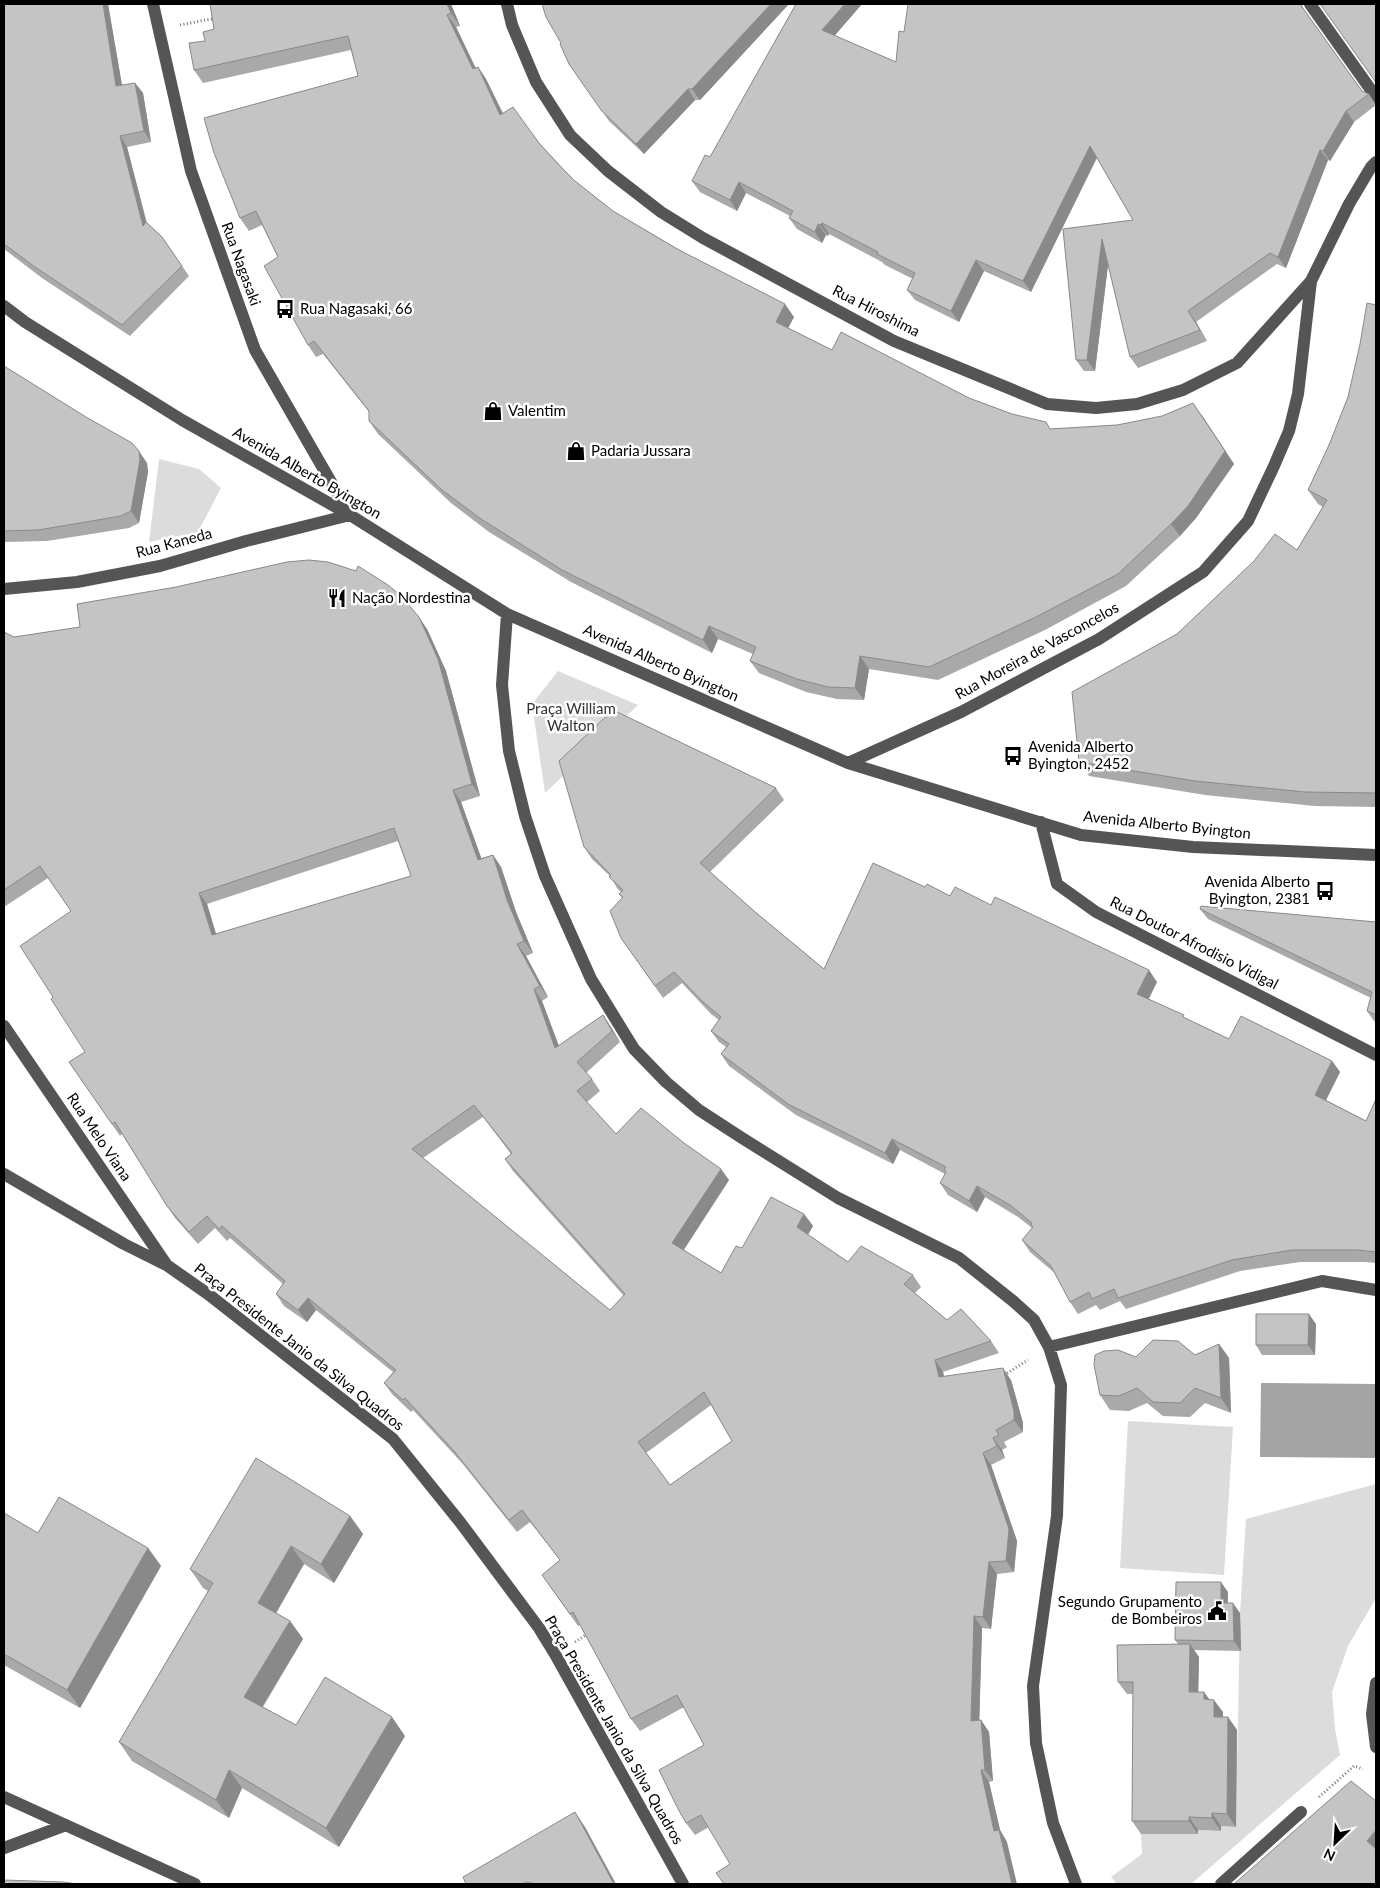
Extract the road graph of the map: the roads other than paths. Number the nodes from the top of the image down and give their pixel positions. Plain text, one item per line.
1 (153, 4) edge
2 (507, 4) edge
3 (1310, 4) edge
4 (1376, 96) edge
5 (1376, 162) edge
6 (1310, 281) junction
7 (4, 306) edge
8 (350, 515) junction
9 (4, 589) edge
10 (507, 614) junction
11 (848, 763) junction
12 (1041, 822) junction
13 (1376, 854) edge
14 (4, 1026) edge
15 (1376, 1055) edge
16 (4, 1174) edge
17 (168, 1266) junction
18 (1376, 1290) edge
19 (1049, 1347) junction
20 (1376, 1683) edge
21 (1376, 1747) edge
22 (4, 1797) edge
23 (1301, 1812) road end
24 (66, 1825) junction
25 (4, 1848) edge
26 (195, 1884) edge
27 (683, 1884) edge
28 (1076, 1884) edge
29 (1221, 1884) edge

1 - 8 street, Rua Nagasaki
2 - 6 street, Rua Hiroshima
3 - 4 street
5 - 6 street, Rua Moreira de Vasconcelos
6 - 11 street, Rua Moreira de Vasconcelos
7 - 8 street, Avenida Alberto Byington
8 - 9 street, Rua Kaneda
8 - 10 street, Avenida Alberto Byington
10 - 11 street, Avenida Alberto Byington
10 - 19 street
11 - 12 street, Avenida Alberto Byington
12 - 13 street, Avenida Alberto Byington
12 - 15 street, Rua Doutor Afrodisio Vidigal
14 - 17 street, Rua Melo Viana
16 - 17 street
17 - 27 street, Praça Presidente Janio da Silva Quadros
18 - 19 street
19 - 28 street
20 - 21 street
22 - 24 street
23 - 29 street
24 - 25 street
24 - 26 street

